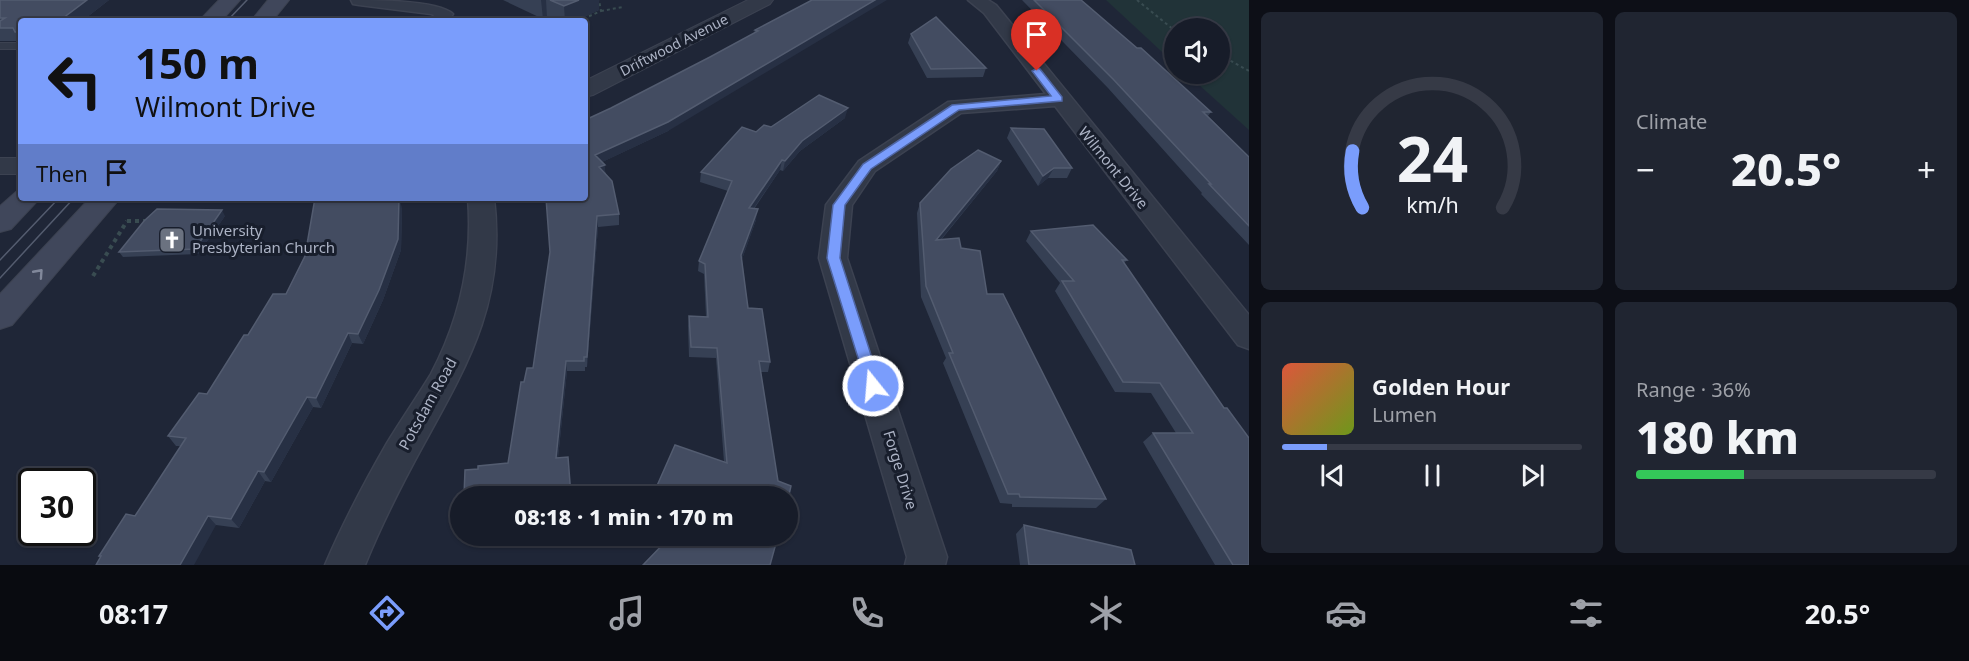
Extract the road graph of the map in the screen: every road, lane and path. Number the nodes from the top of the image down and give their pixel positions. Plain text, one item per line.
1 (230, 0) edge
2 (279, 0) edge
3 (358, 0) edge
4 (599, 0) edge
5 (763, 0) edge
6 (976, 0) edge
7 (1137, 0) edge
8 (623, 7) dead end
9 (601, 10) junction
10 (212, 18) edge
11 (264, 18) edge
12 (441, 18) edge
13 (584, 18) edge
14 (1164, 22) edge
15 (0, 46) edge
16 (18, 46) edge
17 (1230, 60) edge
18 (1249, 70) edge
19 (588, 88) edge
20 (1058, 99) junction
21 (0, 166) edge
22 (18, 166) edge
23 (23, 201) edge
24 (481, 201) edge
25 (111, 209) edge
26 (127, 221) junction
27 (0, 222) edge
28 (153, 222) edge
29 (93, 276) dead end
30 (0, 316) edge
31 (1249, 338) edge
32 (345, 565) edge
33 (925, 565) edge

1 - 10 main road
2 - 11 main road
3 - 12 street
4 - 9 path
5 - 19 street, Driftwood Avenue
6 - 20 street, Wilmont Drive
7 - 14 path
8 - 9 path
9 - 13 path
15 - 16 lane
17 - 18 path
20 - 31 street, Wilmont Drive
20 - 33 street, Forge Drive
21 - 22 street
23 - 27 main road
24 - 32 street, Potsdam Road
25 - 26 path
30 -> 25 main road
26 - 28 path
26 - 29 path

